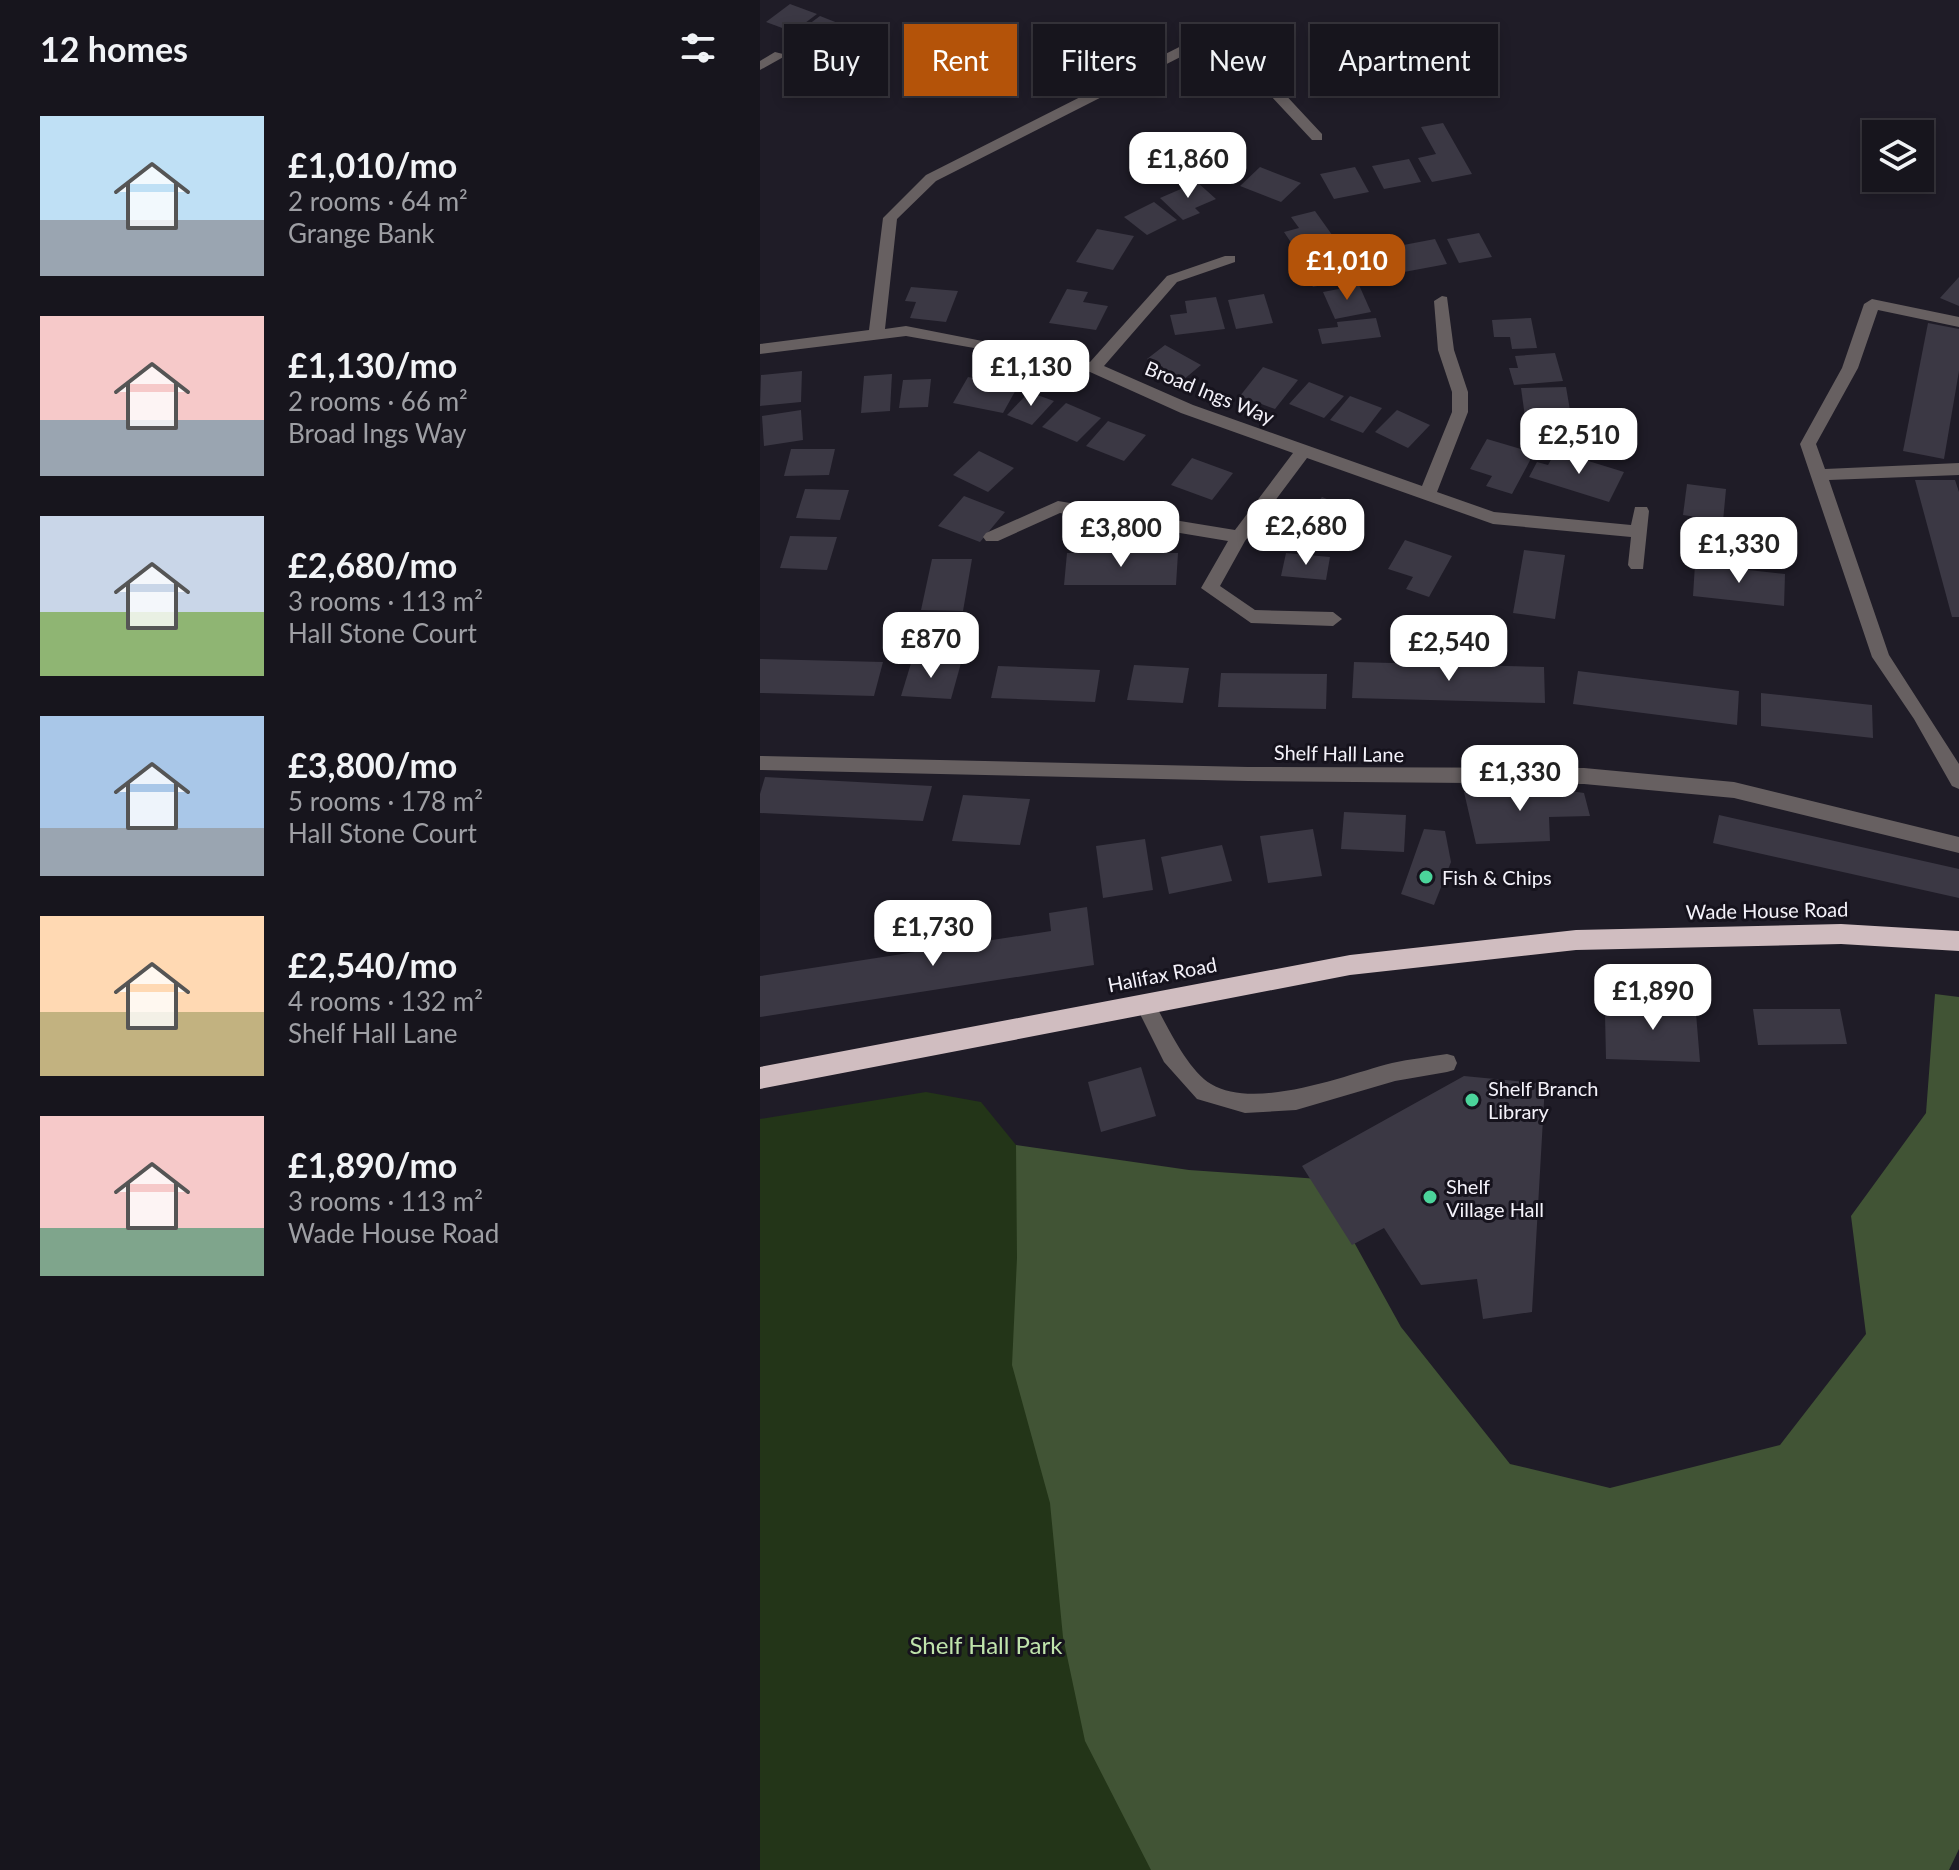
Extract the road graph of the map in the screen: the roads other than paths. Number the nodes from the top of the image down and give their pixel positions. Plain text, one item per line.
1 (780, 55) dead end
2 (760, 66) edge
3 (1317, 137) dead end
4 (1230, 259) dead end
5 (1442, 301) dead end
6 (1959, 322) edge
7 (876, 335) junction
8 (760, 349) edge
9 (1094, 368) junction
10 (1303, 452) junction
11 (1959, 469) edge
12 (1818, 475) junction
13 (1428, 492) junction
14 (1641, 511) dead end
15 (1638, 532) junction
16 (992, 537) dead end
17 (1239, 537) junction
18 (1637, 565) dead end
19 (1333, 619) dead end
20 (760, 763) edge
21 (1959, 781) edge
22 (1959, 845) edge
23 (1576, 940) joint
24 (1959, 941) edge
25 (1145, 1004) junction
26 (1447, 1063) dead end
27 (760, 1078) edge

1 - 2 street
3 - 7 street
4 - 9 street
5 - 13 street
6 - 12 street
7 - 8 street, Broad Ings Way
7 - 9 street, Broad Ings Way
9 - 10 street, Broad Ings Way
10 - 13 street, Broad Ings Way
10 - 17 street
11 - 12 street
12 - 21 street
13 - 15 street, Broad Ings Way
14 - 15 street
15 - 18 street
16 - 17 street
17 - 19 street
20 - 22 street, Shelf Hall Lane
23 - 24 highway, Wade House Road
23 - 25 highway, Halifax Road
25 - 26 street
25 - 27 highway, Halifax Road

